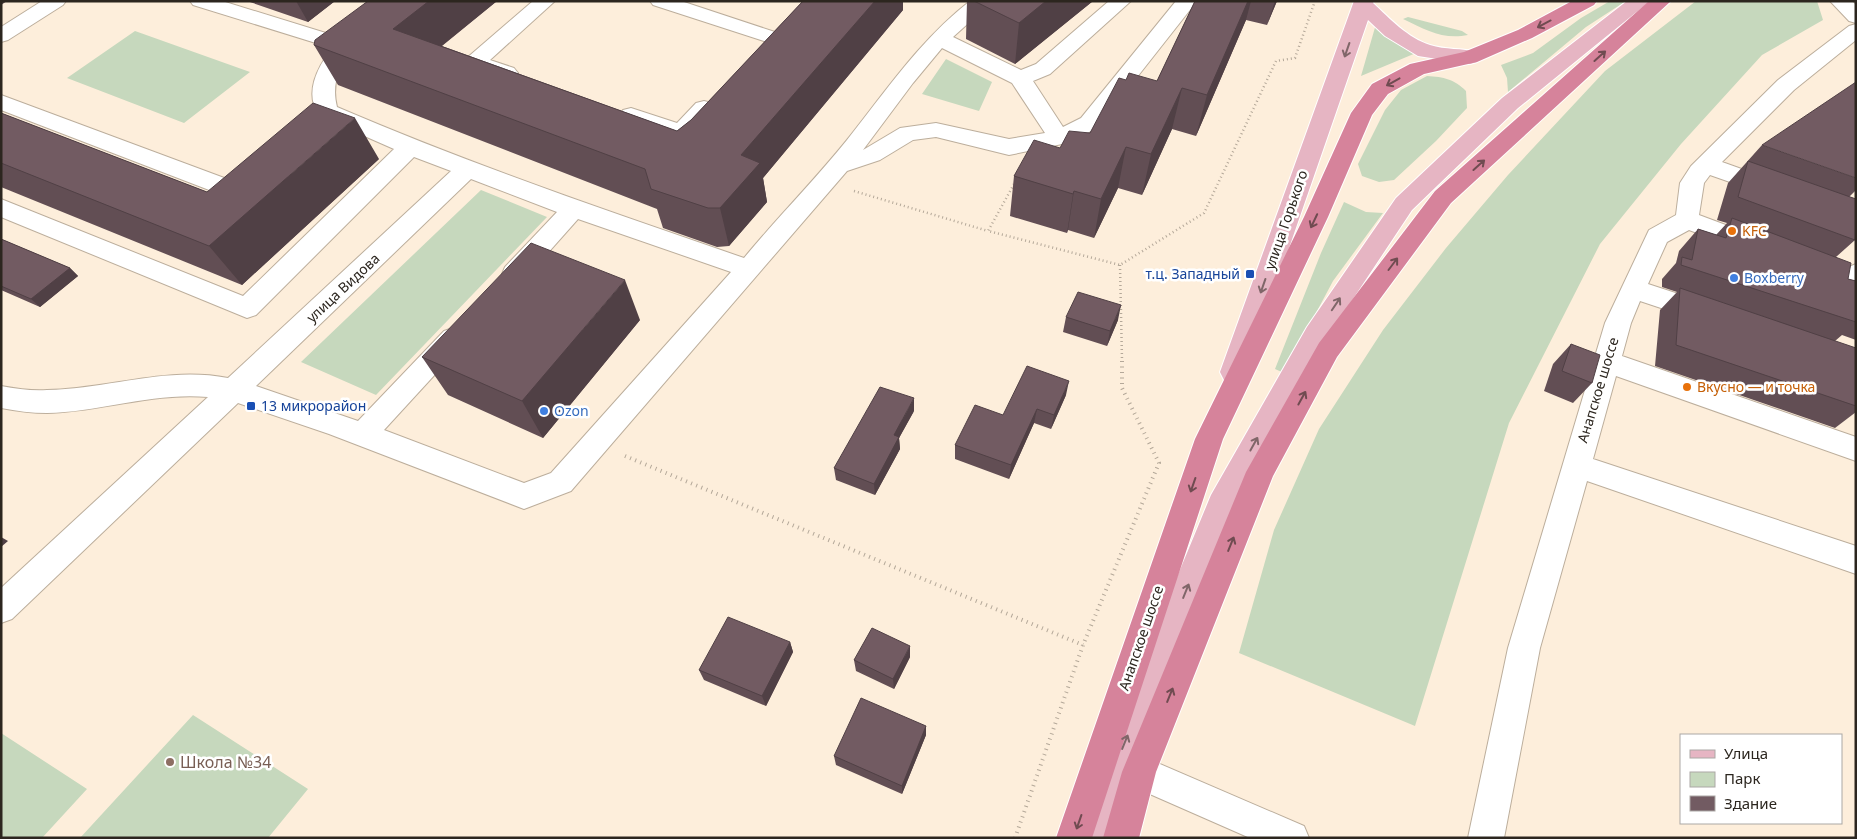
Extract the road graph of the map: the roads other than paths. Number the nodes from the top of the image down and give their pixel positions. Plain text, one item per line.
1 (56, 1) edge
2 (200, 1) edge
3 (400, 1) edge
4 (545, 1) edge
5 (660, 1) edge
6 (983, 1) edge
7 (1121, 1) edge
8 (1187, 1) edge
9 (1587, 1) edge
10 (1640, 1) edge
11 (1661, 1) edge
12 (1840, 1) edge
13 (1363, 3) edge
14 (1856, 17) edge
15 (1856, 30) edge
16 (1, 36) edge
17 (770, 37) edge
18 (941, 38) junction
19 (346, 46) junction
20 (1470, 57) junction
21 (522, 78) edge
22 (1020, 78) junction
23 (720, 91) edge
24 (2, 103) edge
25 (616, 110) edge
26 (1059, 138) junction
27 (410, 148) junction
28 (839, 165) junction
29 (1706, 165) junction
30 (265, 167) edge
31 (468, 169) junction
32 (1790, 196) edge
33 (1, 207) edge
34 (574, 209) junction
35 (1687, 220) junction
36 (749, 269) junction
37 (1856, 273) edge
38 (499, 289) edge
39 (1633, 289) junction
40 (472, 318) edge
41 (1726, 320) edge
42 (1607, 362) junction
43 (236, 390) junction
44 (1, 397) edge
45 (363, 434) junction
46 (1209, 439) junction
47 (1856, 449) edge
48 (1576, 465) junction
49 (1856, 560) edge
50 (1, 609) edge
51 (1139, 772) junction
52 (1074, 838) edge
53 (1108, 838) edge
54 (1121, 838) edge
55 (1292, 838) edge
56 (1486, 838) edge

1 - 16 street
2 - 19 street
3 - 19 street
4 - 21 street
5 - 17 street
6 - 18 street
7 - 22 street
8 - 26 street
9 -> 20 highway, Анапское шоссе
53 -> 10 main road
51 -> 11 highway
12 - 14 street
13 - 20 main road
13 -> 46 main road, улица Горького
15 - 29 street
18 - 22 street
18 - 28 street
19 - 27 street
20 -> 46 highway, Анапское шоссе
22 - 26 street
23 - 25 street
24 - 30 street
26 - 28 street
27 - 31 street
27 - 33 street
28 - 36 street
29 - 32 street
29 - 35 street
31 - 34 street
31 - 43 street, улица Видова
34 - 36 street
34 - 38 street
35 - 37 street
35 - 39 street, Анапское шоссе
36 - 45 street
39 - 41 street
39 - 42 street, Анапское шоссе
40 - 45 street
42 - 47 street
42 - 48 street, Анапское шоссе
43 - 44 street
43 - 45 street
43 - 50 street, улица Видова
46 -> 52 highway, Анапское шоссе
48 - 49 street
48 - 56 street, Анапское шоссе
51 - 54 highway
51 - 55 street

